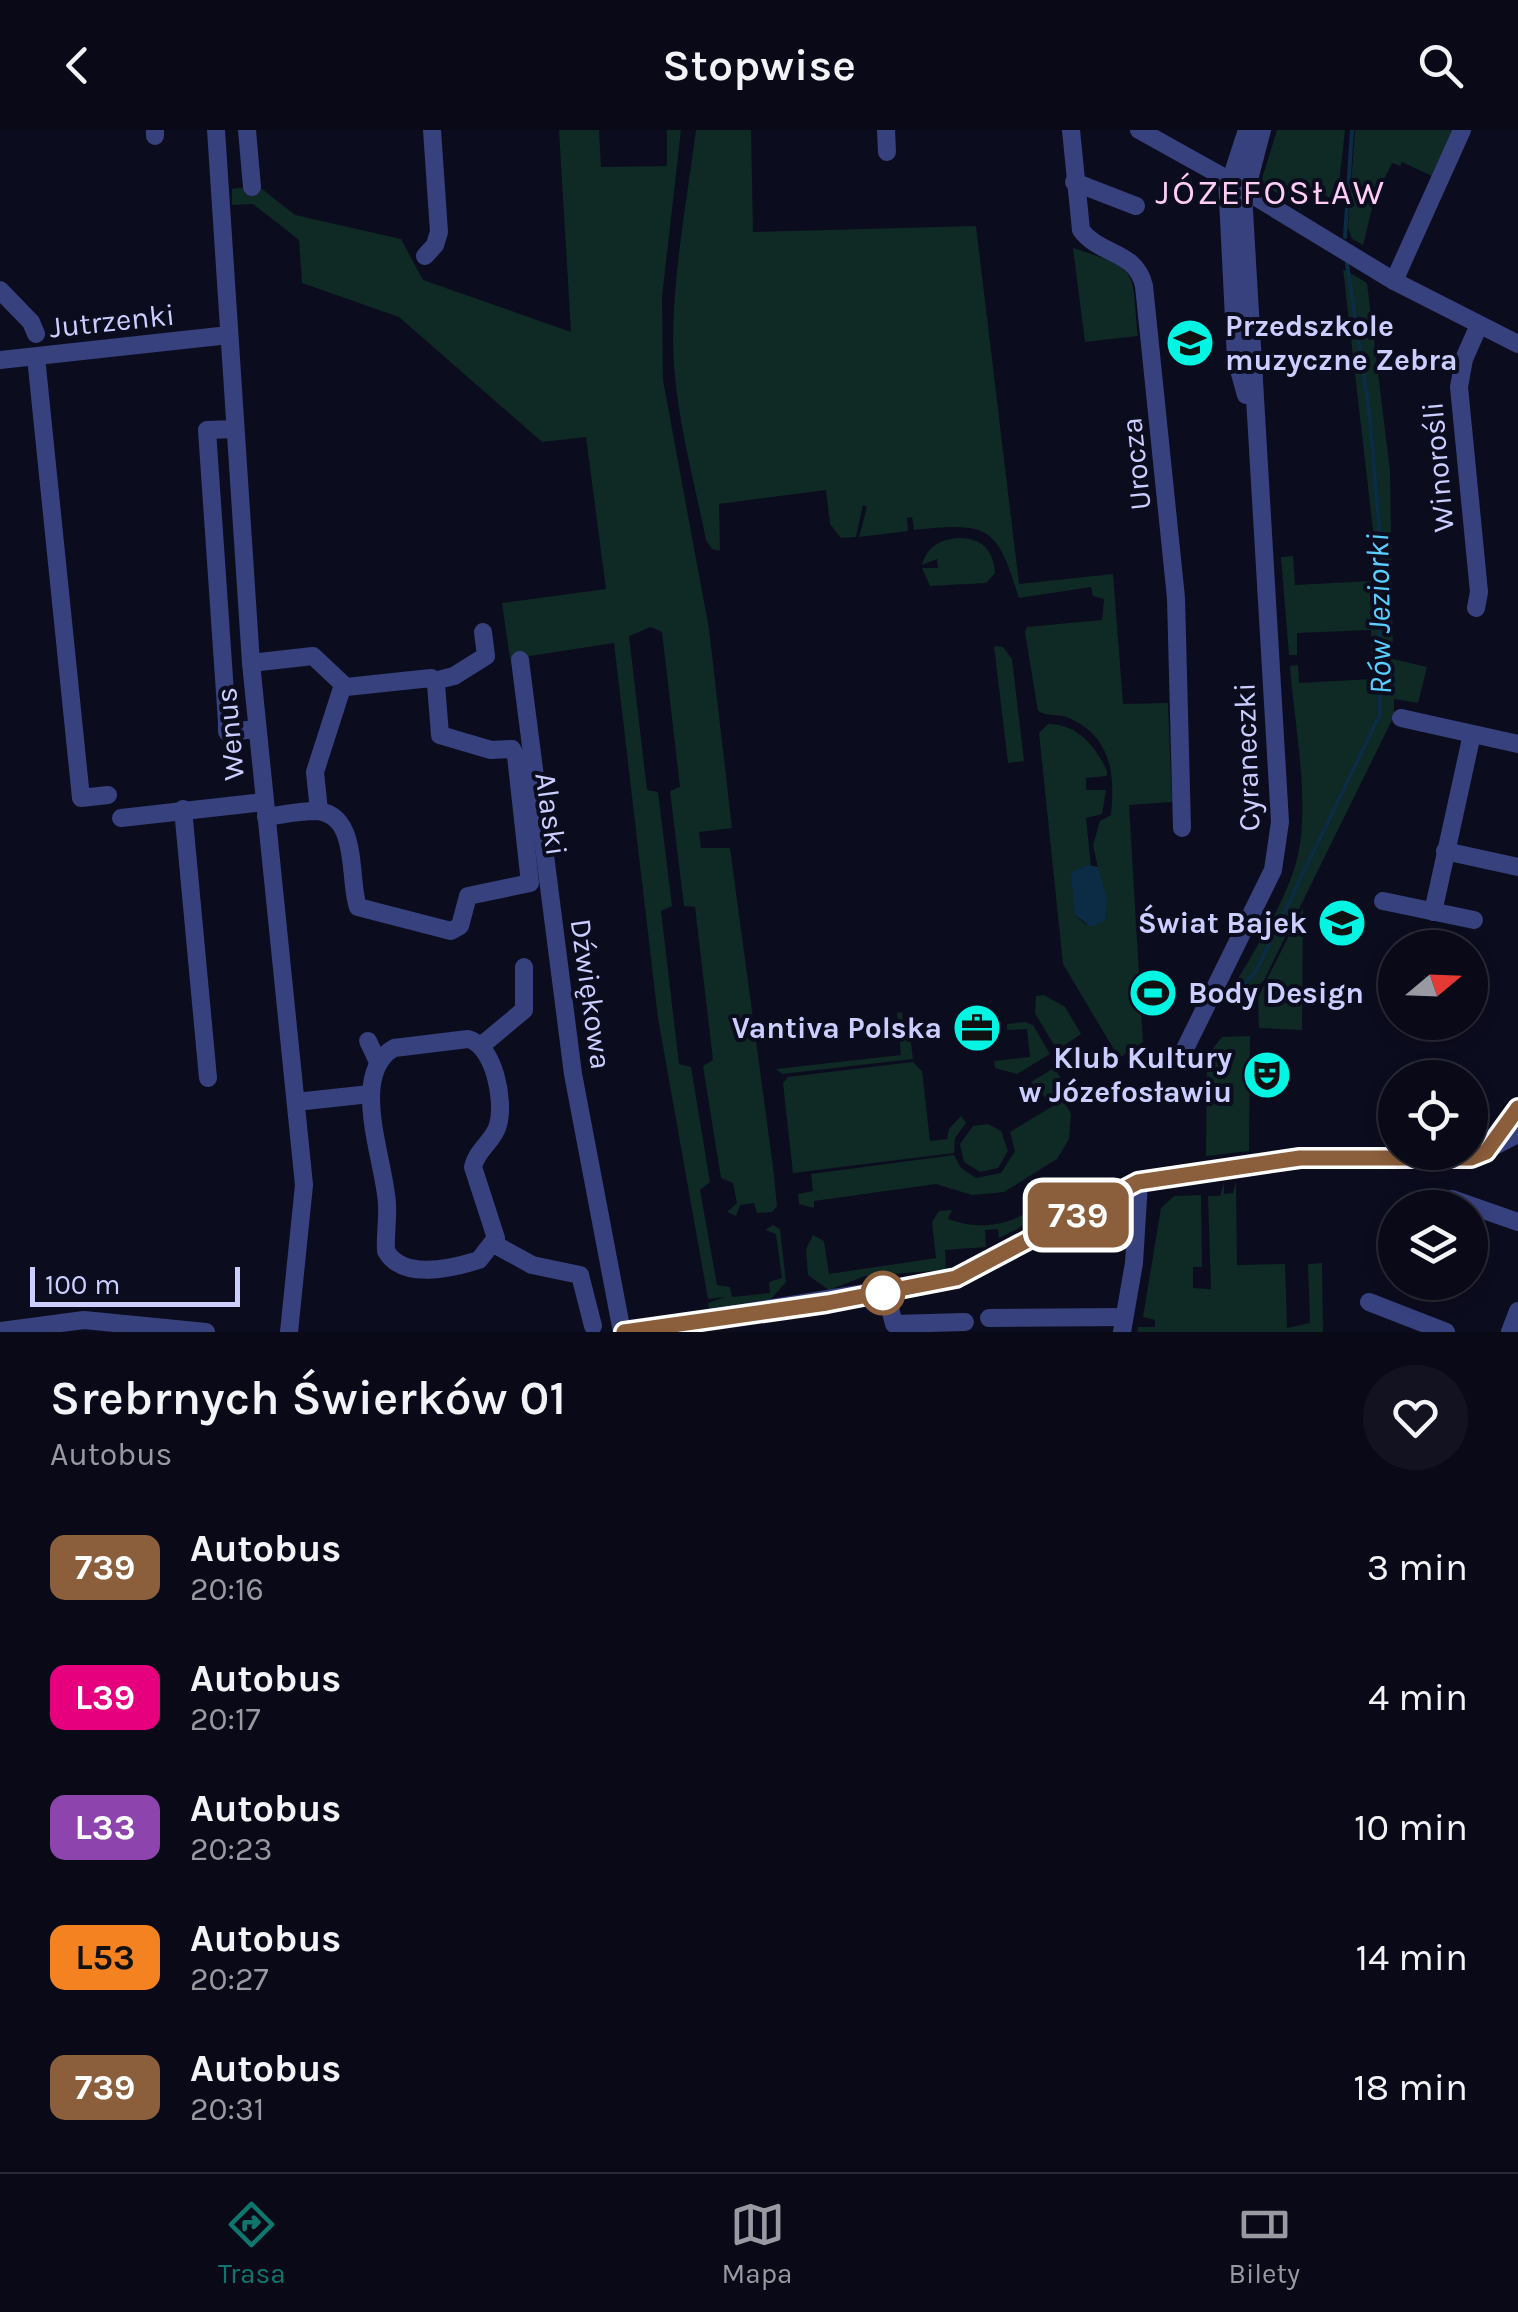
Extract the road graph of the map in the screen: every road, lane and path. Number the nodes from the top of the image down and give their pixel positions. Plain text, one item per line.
1 (216, 130) edge
2 (247, 130) edge
3 (432, 130) edge
4 (886, 130) edge
5 (1072, 130) edge
6 (1139, 130) edge
7 (1247, 130) edge
8 (1262, 130) edge
9 (1462, 130) edge
10 (886, 152) dead end
11 (1074, 182) junction
12 (1238, 185) junction
13 (252, 186) dead end
14 (1268, 204) junction
15 (1136, 206) dead end
16 (1242, 222) junction
17 (425, 256) dead end
18 (1394, 280) junction
19 (0, 290) edge
20 (1241, 321) junction
21 (1479, 325) junction
22 (36, 334) dead end
23 (229, 336) junction
24 (1518, 344) edge
25 (36, 356) junction
26 (0, 360) edge
27 (235, 429) junction
28 (245, 578) junction
29 (216, 580) junction
30 (1476, 608) dead end
31 (483, 632) dead end
32 (520, 660) dead end
33 (251, 663) junction
34 (434, 681) junction
35 (346, 687) junction
36 (1401, 718) dead end
37 (257, 728) junction
38 (1472, 734) junction
39 (1518, 744) edge
40 (108, 795) dead end
41 (183, 809) junction
42 (265, 809) junction
43 (319, 810) junction
44 (120, 818) dead end
45 (1182, 828) dead end
46 (1445, 851) junction
47 (1518, 867) edge
48 (1382, 901) dead end
49 (1433, 912) junction
50 (1474, 920) dead end
51 (524, 967) dead end
52 (368, 1041) dead end
53 (482, 1045) junction
54 (1178, 1061) dead end
55 (378, 1062) junction
56 (208, 1078) dead end
57 (370, 1094) junction
58 (296, 1102) junction
59 (1518, 1108) edge
60 (1518, 1134) edge
61 (1502, 1147) edge
62 (1138, 1182) junction
63 (1488, 1212) edge
64 (1518, 1222) edge
65 (494, 1244) junction
66 (886, 1293) junction
67 (1369, 1302) dead end
68 (1518, 1311) edge
69 (989, 1318) dead end
70 (965, 1322) dead end
71 (1123, 1325) edge
72 (593, 1326) dead end
73 (0, 1331) edge
74 (206, 1332) edge
75 (289, 1332) edge
76 (624, 1332) edge
77 (1446, 1332) edge
78 (1510, 1332) edge

1 - 23 street, Wenus
2 - 13 street
3 - 17 street
4 - 10 street
5 - 11 street, Urocza
6 - 12 street
7 - 12 street, Cyraneczki
8 - 12 street, Cyraneczki
9 - 18 street
11 - 15 street
11 - 45 street, Urocza
12 - 14 street
12 - 16 street, Cyraneczki
12 - 20 street, Cyraneczki
14 - 16 street
14 - 18 street
16 - 20 street, Cyraneczki
18 - 21 street
19 - 22 street
20 - 54 street, Cyraneczki
21 - 24 street
21 - 30 street, Winorośli
23 - 25 street, Jutrzenki
23 - 27 street, Wenus
25 - 26 street, Jutrzenki
25 - 40 street
27 - 28 street, Wenus
27 - 29 street
28 - 29 street
28 - 33 street, Wenus
29 - 37 street
31 - 34 street
32 - 76 street, Dźwiękowa
33 - 35 street
33 - 37 street, Wenus
34 - 35 street
34 - 43 street, Alaski
35 - 43 street
36 - 38 street
37 - 42 street, Wenus
38 - 39 street
38 - 46 street
41 - 42 street
41 - 44 street
41 - 56 street
42 - 43 street
42 - 58 street, Wenus
46 - 47 street
46 - 49 street
48 - 49 street
49 - 50 street
51 - 53 street
52 - 55 street
53 - 55 street
53 - 65 street
55 - 57 street
57 - 58 street
57 - 65 street
58 - 75 street, Wenus
59 - 61 street
60 - 61 street
61 - 62 street
62 - 66 street
62 - 71 street
63 - 64 street
65 - 72 street
66 - 70 street
66 - 76 street
67 - 77 street
68 - 78 street
69 - 71 street
73 - 74 street

